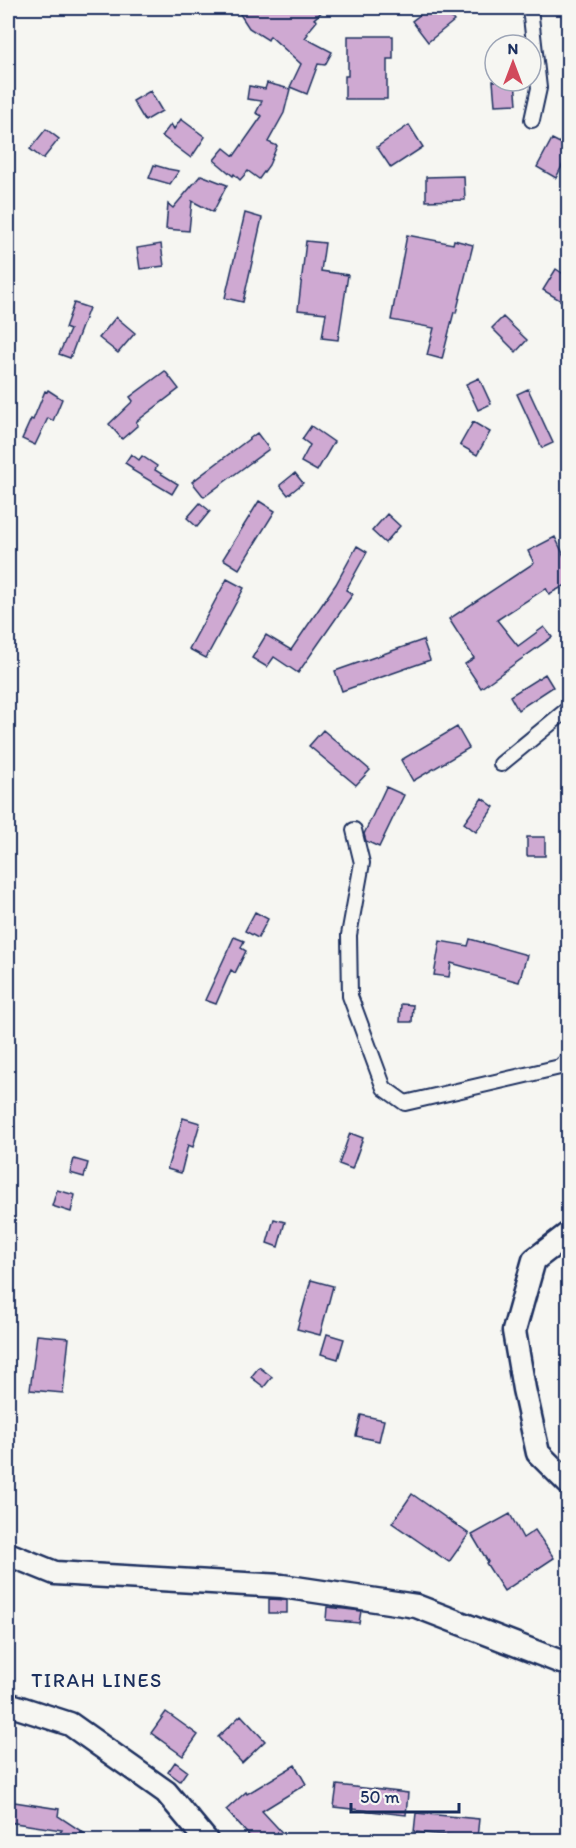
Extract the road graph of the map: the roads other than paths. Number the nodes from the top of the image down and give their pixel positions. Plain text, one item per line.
1 (530, 8) edge
2 (532, 120) dead end
3 (568, 709) edge
4 (501, 764) dead end
5 (354, 830) dead end
6 (568, 1059) edge
7 (568, 1234) edge
8 (568, 1483) edge
9 (8, 1554) edge
10 (568, 1663) edge
11 (8, 1704) edge
12 (206, 1840) edge

1 - 2 street
3 - 4 street
5 - 6 street
7 - 8 main road
9 - 10 main road
11 - 12 main road

